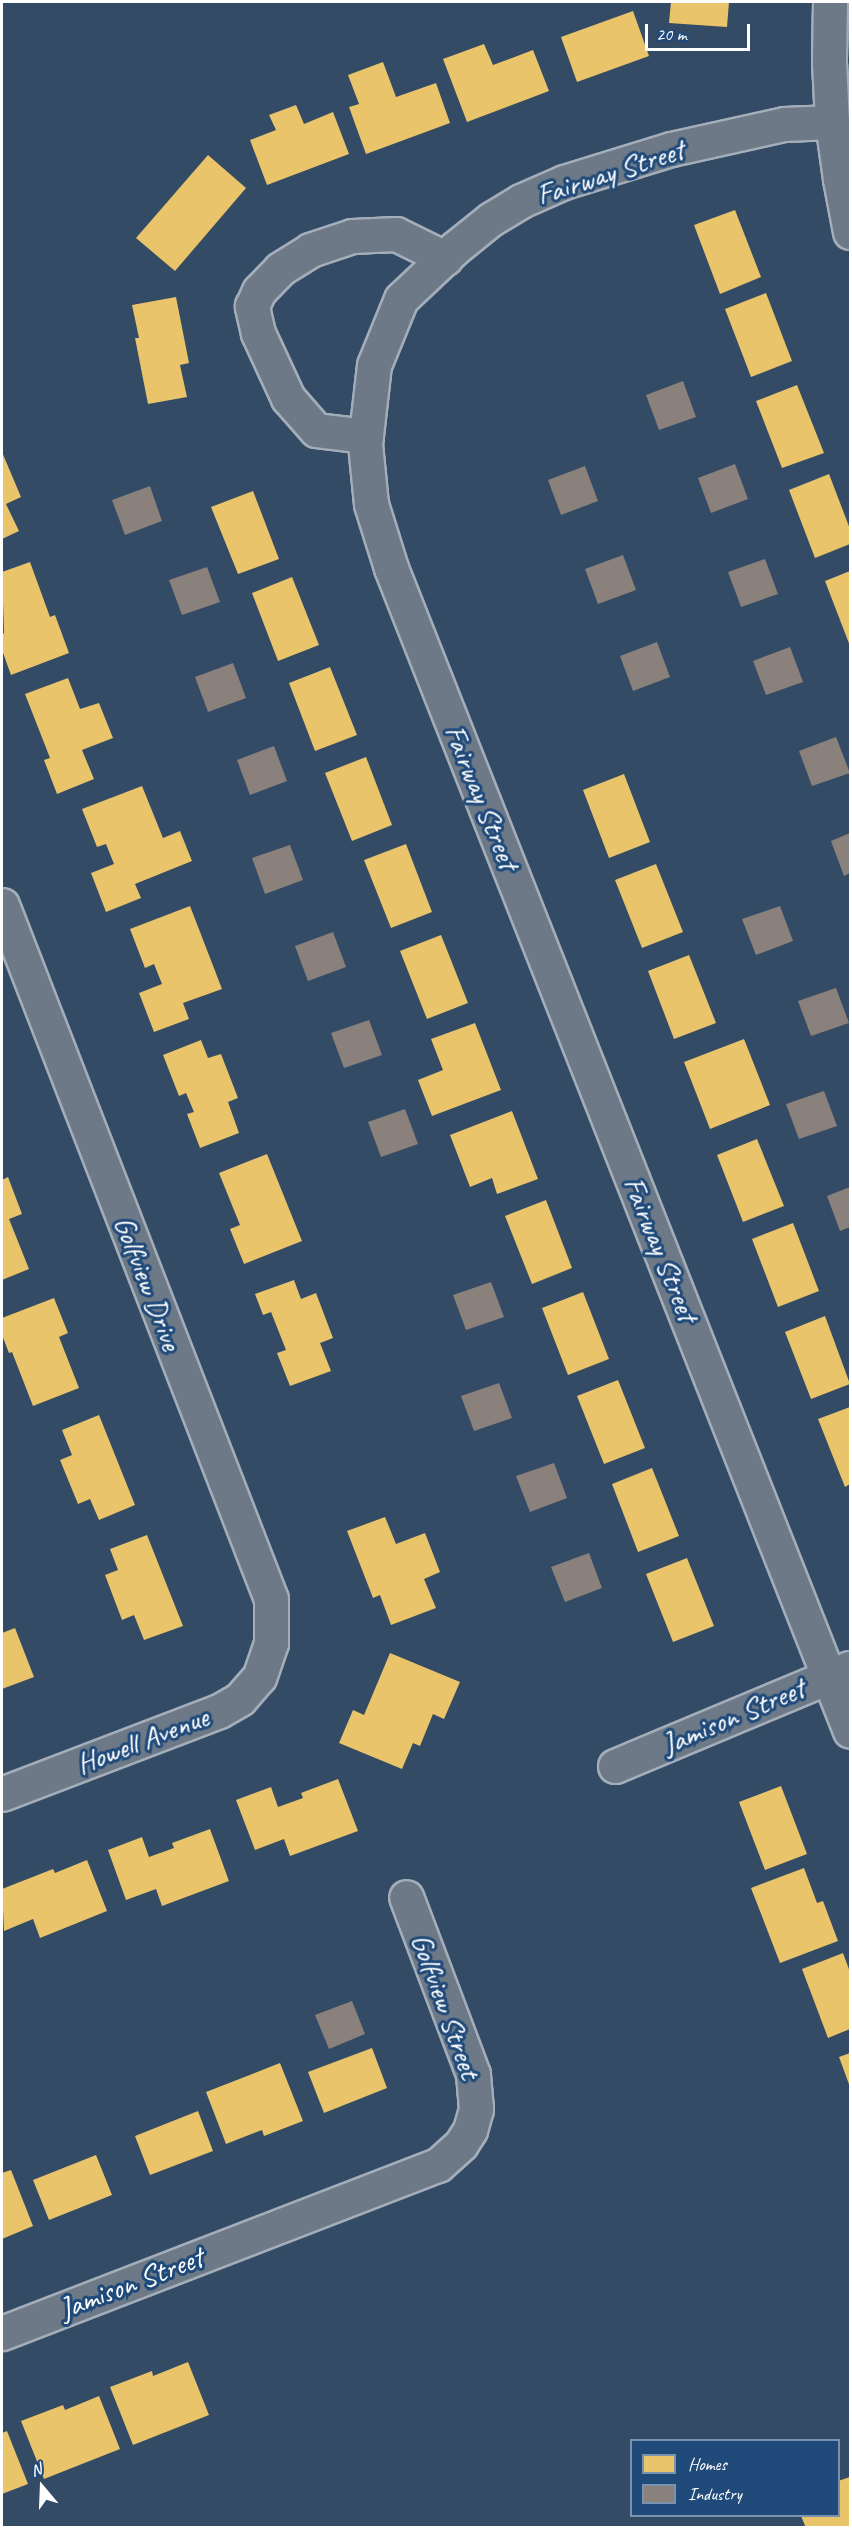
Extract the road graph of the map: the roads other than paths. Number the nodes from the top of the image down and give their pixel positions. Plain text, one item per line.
1 (830, 2) edge
2 (832, 122) junction
3 (850, 232) edge
4 (445, 258) junction
5 (366, 436) junction
6 (2, 905) edge
7 (265, 1664) joint
8 (840, 1672) edge
9 (850, 1731) edge
10 (615, 1766) dead end
11 (2, 1794) edge
12 (406, 1897) dead end
13 (261, 2234) joint
14 (2, 2333) edge

1 - 2 street
2 - 3 street
2 - 4 street, Fairway Street
4 - 5 street, Fairway Street
4 - 5 street
5 - 8 street, Fairway Street
6 - 7 street, Golfview Drive
7 - 11 street, Howell Avenue
8 - 9 street, Fairway Street
8 - 10 street, Jamison Street
12 - 13 street, Golfview Street
13 - 14 street, Jamison Street

